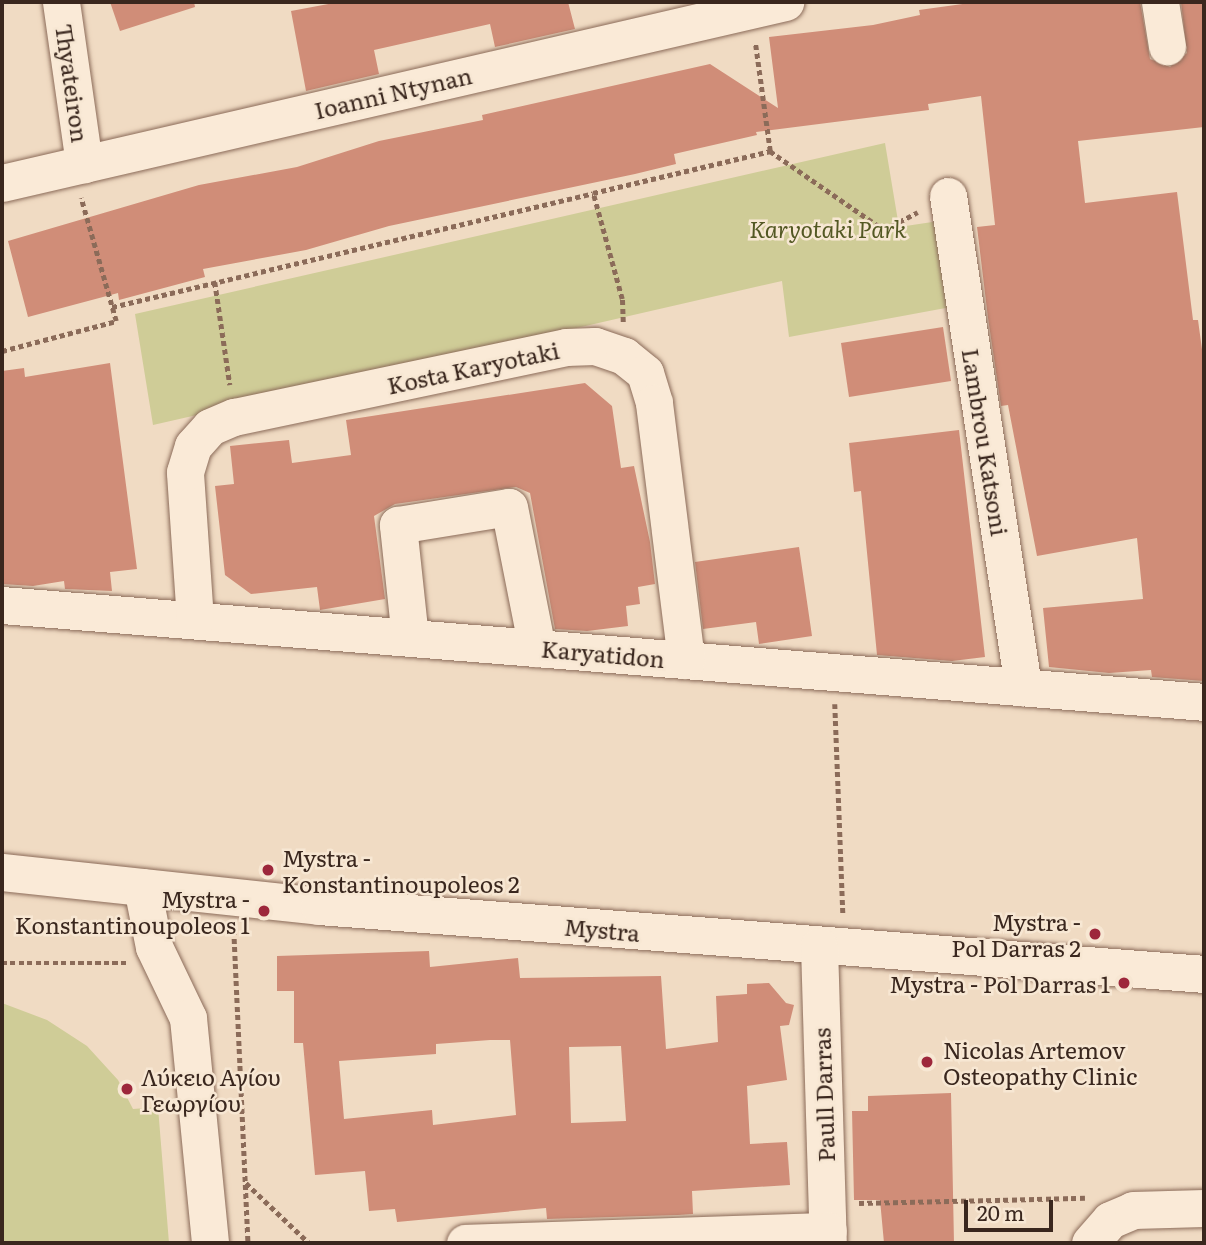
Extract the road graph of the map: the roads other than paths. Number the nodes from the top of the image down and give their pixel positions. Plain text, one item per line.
1 (61, 2) edge
2 (1160, 2) edge
3 (768, 6) edge
4 (1167, 46) dead end
5 (78, 165) junction
6 (2, 183) edge
7 (948, 196) road end
8 (2, 605) edge
9 (195, 620) junction
10 (410, 638) junction
11 (537, 648) junction
12 (686, 660) junction
13 (1023, 687) junction
14 (1204, 702) edge
15 (2, 872) edge
16 (142, 887) junction
17 (832, 947) junction
18 (1204, 974) edge
19 (1204, 1208) edge
20 (828, 1226) edge
21 (1100, 1232) edge
22 (210, 1243) edge
23 (465, 1243) edge

1 - 5 street, Thyateiron
2 - 4 street
3 - 5 street, Ioanni Ntynan
5 - 6 street, Ioanni Ntynan
7 - 13 street, Lambrou Katsoni
8 - 9 street, Karyatidon
9 - 10 street, Karyatidon
9 - 12 street, Kosta Karyotaki
10 - 11 street, Karyatidon
10 - 11 street
11 - 12 street, Karyatidon
12 - 13 street, Karyatidon
13 - 14 street, Karyatidon
15 - 16 street, Mystra
16 - 17 street, Mystra
16 - 22 street
17 - 18 street, Mystra
17 - 20 street, Paull Darras
19 - 21 street
20 - 23 street

